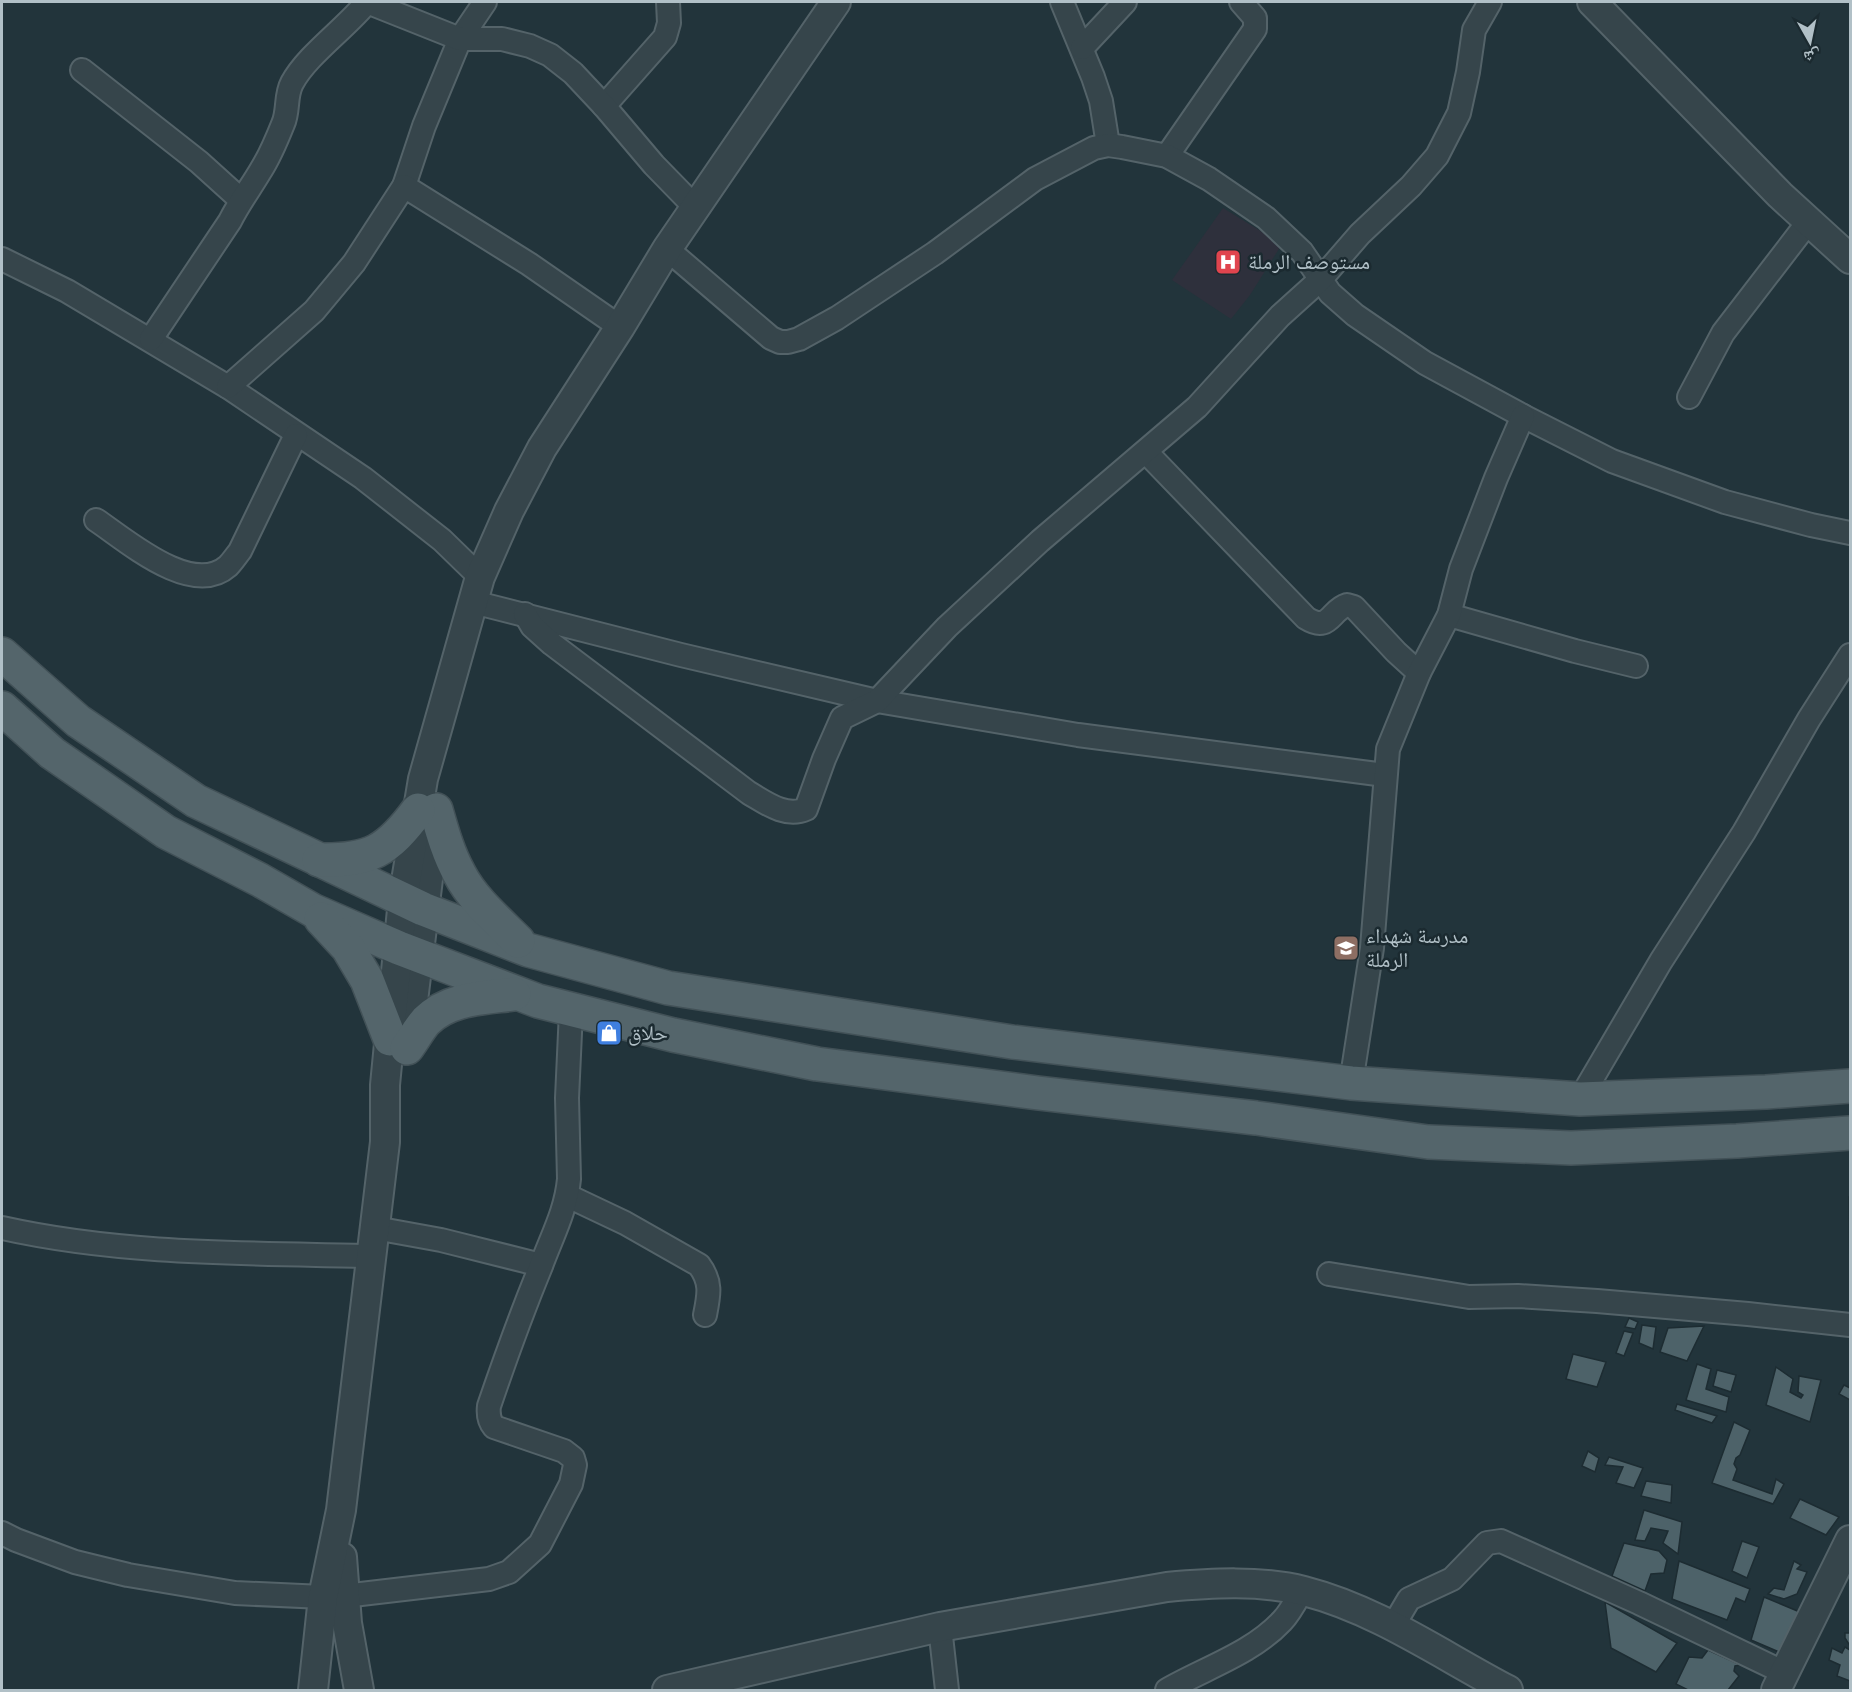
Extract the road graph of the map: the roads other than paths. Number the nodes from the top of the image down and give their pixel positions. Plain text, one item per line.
1 (485, 2) edge
2 (668, 2) edge
3 (836, 2) edge
4 (1062, 2) edge
5 (1125, 2) edge
6 (1241, 2) edge
7 (1490, 2) edge
8 (1592, 2) edge
9 (460, 39) junction
10 (1082, 48) junction
11 (82, 70) dead end
12 (604, 106) junction
13 (1108, 145) junction
14 (1167, 156) junction
15 (404, 186) junction
16 (241, 200) junction
17 (695, 207) junction
18 (1809, 221) junction
19 (666, 249) junction
20 (2, 259) edge
21 (1851, 259) edge
22 (1321, 279) junction
23 (620, 327) junction
24 (151, 339) junction
25 (228, 387) junction
26 (1689, 396) dead end
27 (1523, 416) junction
28 (296, 435) junction
29 (1146, 452) junction
30 (96, 520) dead end
31 (1851, 533) edge
32 (477, 589) junction
33 (525, 614) junction
34 (1449, 615) junction
35 (2, 654) edge
36 (1851, 655) edge
37 (1636, 666) dead end
38 (1419, 673) junction
39 (877, 701) junction
40 (2, 708) edge
41 (1385, 775) junction
42 (427, 810) junction
43 (316, 860) junction
44 (413, 904) junction
45 (314, 911) junction
46 (528, 950) junction
47 (409, 952) junction
48 (518, 993) junction
49 (571, 1011) junction
50 (398, 1044) junction
51 (1351, 1083) junction
52 (1851, 1086) edge
53 (1580, 1099) junction
54 (1851, 1133) edge
55 (568, 1196) junction
56 (2, 1228) edge
57 (375, 1228) junction
58 (371, 1256) junction
59 (541, 1265) junction
60 (1329, 1274) dead end
61 (705, 1315) dead end
62 (1851, 1325) edge
63 (2, 1533) edge
64 (1851, 1540) edge
65 (1302, 1590) junction
66 (334, 1597) junction
67 (1393, 1626) junction
68 (940, 1627) junction
69 (1780, 1682) edge
70 (313, 1690) edge
71 (359, 1690) edge
72 (667, 1690) edge
73 (947, 1690) edge
74 (1167, 1690) edge
75 (1508, 1690) edge

1 - 9 street
2 - 12 street
3 - 17 street
4 - 10 street
5 - 10 street
6 - 14 street
7 - 22 street
8 - 18 street
9 - 12 street
9 - 15 street
9 - 16 street
10 - 13 street
11 - 16 street
12 - 17 street
13 - 14 street
13 - 19 street
14 - 22 street
15 - 23 street
15 - 25 street
16 - 24 street
17 - 19 street
18 - 21 street
18 - 26 street
19 - 23 street
20 - 24 street
22 - 27 street
22 - 29 street
23 - 32 street
24 - 25 street
25 - 28 street
27 - 31 street
27 - 34 street
28 - 30 street
28 - 32 street
29 - 38 street
29 - 39 street
32 - 33 street
32 - 42 street
33 - 39 street
33 - 39 street
34 - 37 street
34 - 38 street
35 - 43 main road
36 - 53 street
38 - 41 street
39 - 41 street
40 - 45 main road
41 - 51 street
42 - 43 main road
42 - 44 street
42 - 46 main road
43 - 44 main road
44 - 46 main road
44 - 47 street
45 - 47 main road
45 - 50 main road
46 - 51 main road
47 - 48 main road
47 - 50 street
48 - 49 main road
48 - 50 main road
49 - 54 main road
49 - 55 street
50 - 57 street
51 - 53 main road
52 - 53 main road
55 - 59 street
55 - 61 street
56 - 58 street
57 - 58 street
57 - 59 street
58 - 66 street
59 - 66 street
60 - 62 street
63 - 66 street
64 - 69 street
65 - 67 street
65 - 68 street
65 - 74 street
66 - 70 street
66 - 71 street
67 - 69 street
67 - 75 street
68 - 72 street
68 - 73 street

